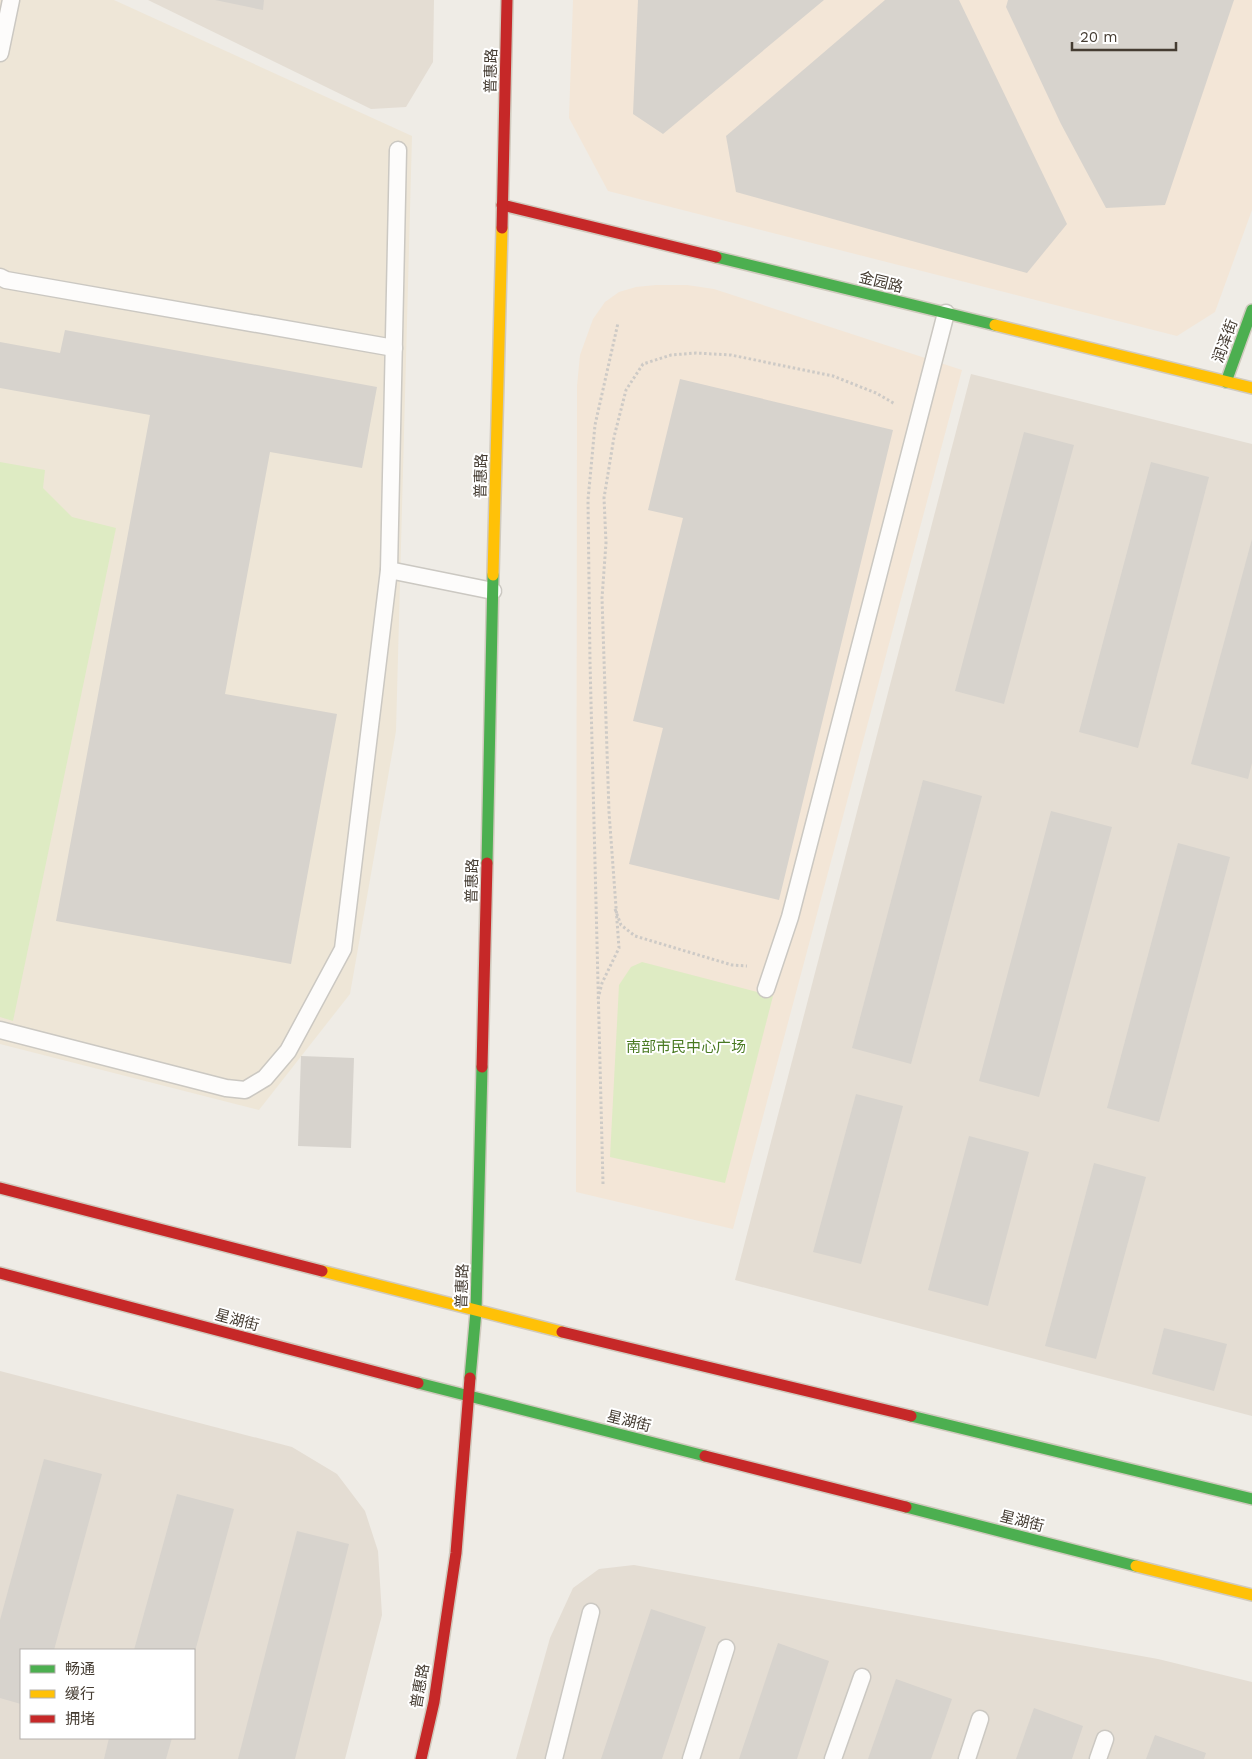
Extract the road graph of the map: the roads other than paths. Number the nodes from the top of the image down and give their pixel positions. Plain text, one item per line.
1 (11, 0) edge
2 (507, 0) edge
3 (0, 53) edge
4 (398, 150) dead end
5 (502, 205) junction
6 (0, 277) edge
7 (1252, 310) edge
8 (946, 313) junction
9 (394, 348) junction
10 (1226, 382) junction
11 (1252, 388) edge
12 (389, 570) junction
13 (494, 591) junction
14 (766, 989) dead end
15 (0, 1030) edge
16 (0, 1188) edge
17 (0, 1273) edge
18 (476, 1311) junction
19 (469, 1396) junction
20 (1252, 1499) edge
21 (1252, 1596) edge
22 (592, 1612) dead end
23 (726, 1648) dead end
24 (862, 1677) dead end
25 (980, 1719) dead end
26 (1105, 1739) dead end
27 (421, 1759) edge
28 (554, 1759) edge
29 (691, 1759) edge
30 (833, 1759) edge
31 (966, 1759) edge
32 (1098, 1759) edge

1 - 3 lane
2 - 5 main road, 普惠路
4 - 9 lane
5 - 8 main road, 金园路
5 - 13 main road, 普惠路
6 - 9 lane
7 - 10 main road, 润泽街
8 - 10 main road, 金园路
8 - 14 lane
9 - 12 lane
10 - 11 main road, 金园路
12 - 13 lane
12 - 15 lane
13 - 18 main road, 普惠路
16 - 18 main road
17 - 19 main road, 星湖街
18 - 19 main road, 普惠路
18 - 20 main road
19 - 21 main road, 星湖街
19 - 27 main road, 普惠路
22 - 28 lane
23 - 29 lane
24 - 30 lane
25 - 31 lane
26 - 32 lane

